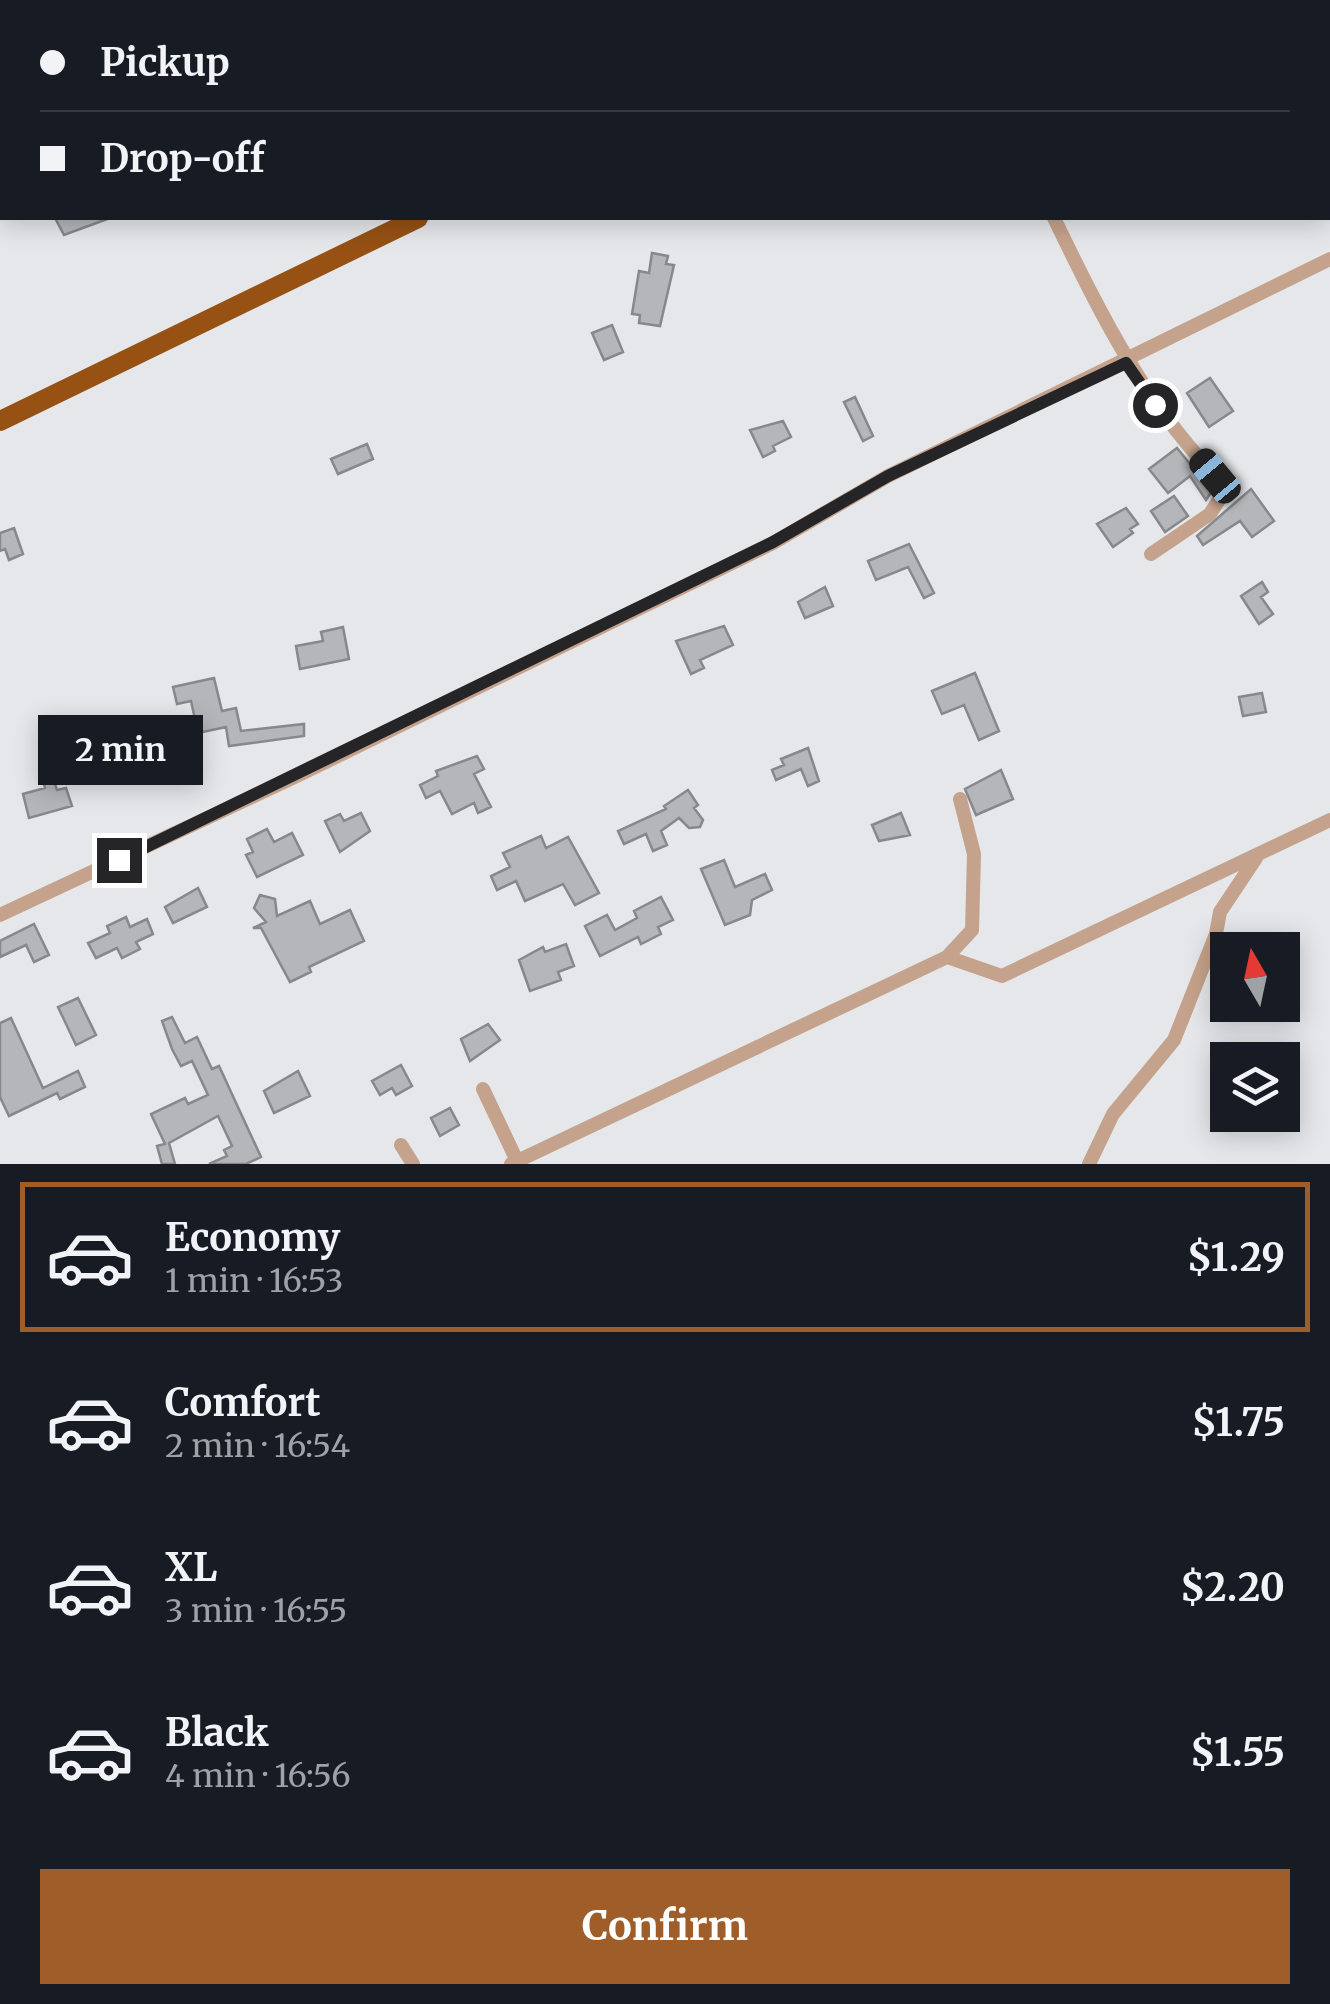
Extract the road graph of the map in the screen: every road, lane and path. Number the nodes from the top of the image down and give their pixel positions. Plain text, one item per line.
1 (414, 220) edge
2 (1055, 220) edge
3 (1330, 259) edge
4 (1126, 363) junction
5 (0, 421) edge
6 (1151, 554) dead end
7 (960, 799) dead end
8 (1330, 820) edge
9 (1256, 858) junction
10 (0, 915) edge
11 (947, 957) junction
12 (483, 1089) dead end
13 (401, 1145) dead end
14 (514, 1162) edge
15 (413, 1164) edge
16 (1089, 1164) edge

1 - 5 highway
2 - 4 street
3 - 4 street
4 - 6 street
4 - 10 street
7 - 11 street
8 - 9 street
9 - 11 street
9 - 16 street
11 - 14 street
12 - 14 street
13 - 15 street

